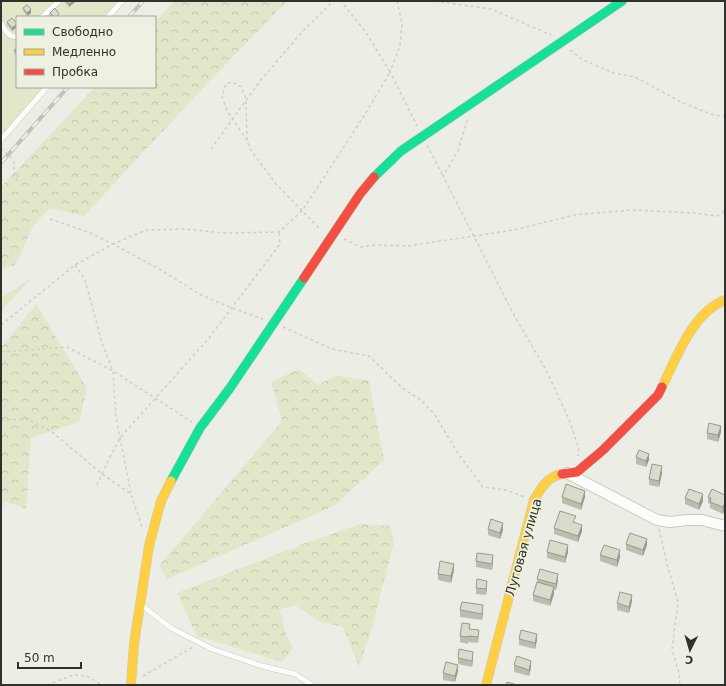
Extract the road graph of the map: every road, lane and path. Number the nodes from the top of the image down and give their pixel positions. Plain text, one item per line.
1 (59, 1) edge
2 (122, 1) edge
3 (333, 1) edge
4 (341, 1) edge
5 (397, 1) edge
6 (435, 1) edge
7 (622, 1) edge
8 (43, 16) edge
9 (109, 16) edge
10 (1, 23) edge
11 (16, 37) edge
12 (561, 42) junction
13 (390, 72) junction
14 (46, 88) edge
15 (246, 100) junction
16 (725, 117) edge
17 (467, 118) dead end
18 (233, 119) junction
19 (422, 136) junction
20 (1, 140) edge
21 (247, 140) junction
22 (1, 148) edge
23 (211, 150) dead end
24 (443, 176) junction
25 (19, 182) dead end
26 (302, 211) junction
27 (725, 211) edge
28 (50, 219) dead end
29 (279, 232) junction
30 (333, 234) junction
31 (474, 235) junction
32 (113, 244) junction
33 (75, 265) junction
34 (725, 300) edge
35 (232, 308) junction
36 (273, 323) junction
37 (1, 325) edge
38 (1, 352) edge
39 (112, 371) junction
40 (155, 398) junction
41 (1, 420) edge
42 (200, 428) junction
43 (120, 438) junction
44 (578, 456) dead end
45 (567, 473) junction
46 (102, 474) junction
47 (97, 485) dead end
48 (131, 494) junction
49 (534, 500) junction
50 (657, 520) junction
51 (725, 526) edge
52 (144, 531) dead end
53 (140, 607) junction
54 (200, 643) junction
55 (131, 684) edge
56 (47, 685) edge
57 (102, 685) edge
58 (312, 685) edge
59 (486, 685) edge
60 (680, 685) edge

1 - 8 lane
2 - 9 lane
3 - 15 path
4 - 13 path
5 - 13 path
6 - 12 path
7 - 12 street
10 - 11 lane
12 - 16 path
12 - 19 street
13 - 19 path
13 - 26 path
14 - 20 lane
15 - 18 path
15 - 18 path
15 - 21 path
17 - 24 path
18 - 21 path
18 - 23 path
19 - 24 path
19 - 30 street
21 - 26 path
22 - 25 path
24 - 31 path
26 - 29 path
26 - 30 path
27 - 31 path
28 - 32 path
29 - 32 path
29 - 35 path
30 - 31 path
30 - 36 street
31 - 44 path
32 - 33 path
32 - 35 path
33 - 37 path
33 - 39 path
34 - 45 street, Луговая улица
35 - 36 path
35 - 40 path
36 - 42 street
36 - 49 path
38 - 39 path
39 - 40 path
39 - 43 path
40 - 42 path
40 - 43 path
41 - 46 path
42 - 53 street
43 - 46 path
43 - 48 path
45 - 49 street, Луговая улица
45 - 50 street
46 - 47 path
46 - 48 path
48 - 52 path
49 - 59 street, Луговая улица
50 - 51 street
50 - 60 path
53 - 54 lane
53 - 55 street
54 - 55 path
54 - 58 lane
56 - 57 path

